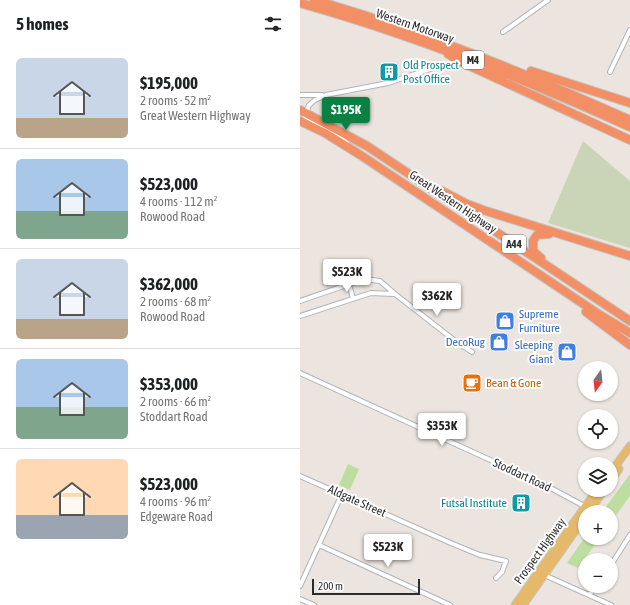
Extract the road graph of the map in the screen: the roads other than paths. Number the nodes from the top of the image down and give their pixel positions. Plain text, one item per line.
1 (314, 0) edge
2 (548, 0) edge
3 (300, 3) edge
4 (630, 30) edge
5 (503, 32) dead end
6 (429, 43) junction
7 (508, 66) junction
8 (436, 68) dead end
9 (610, 72) dead end
10 (527, 92) junction
11 (326, 95) junction
12 (300, 96) edge
13 (630, 103) edge
14 (302, 112) edge
15 (630, 120) edge
16 (300, 121) edge
17 (630, 127) edge
18 (630, 140) edge
19 (630, 144) edge
20 (352, 149) junction
21 (398, 167) junction
22 (515, 245) junction
23 (512, 256) junction
24 (630, 258) edge
25 (532, 270) junction
26 (572, 282) junction
27 (349, 285) junction
28 (395, 294) junction
29 (353, 298) junction
30 (300, 301) edge
31 (300, 316) edge
32 (630, 321) edge
33 (630, 333) edge
34 (630, 345) edge
35 (472, 352) dead end
36 (300, 373) edge
37 (630, 446) edge
38 (630, 454) edge
39 (618, 462) edge
40 (618, 470) edge
41 (300, 477) edge
42 (342, 494) junction
43 (598, 497) edge
44 (581, 505) edge
45 (591, 505) edge
46 (578, 523) edge
47 (578, 526) edge
48 (630, 535) edge
49 (628, 543) edge
50 (319, 545) junction
51 (618, 556) edge
52 (542, 574) junction
53 (496, 578) dead end
54 (300, 586) edge
55 (589, 595) joint
56 (300, 599) edge
57 (314, 605) edge
58 (450, 605) edge
59 (515, 605) edge
60 (523, 605) edge
61 (611, 605) edge

1 - 7 highway, Western Motorway / M4
2 - 5 street
3 - 6 highway, Western Motorway / M4
4 - 9 street
6 - 10 highway
6 - 17 highway, Western Motorway / M4
7 - 13 highway
7 - 15 highway, Western Motorway / M4
8 - 11 street
10 - 18 highway
10 - 19 highway
11 - 12 street
11 - 14 street
14 - 20 street
14 - 21 highway, Great Western Highway / A44
16 - 20 highway, Great Western Highway / A44
20 - 23 highway, Great Western Highway / A44
21 - 22 highway, Great Western Highway / A44
21 - 24 highway
22 - 23 highway
22 - 26 highway, Great Western Highway / A44
23 - 25 highway, Great Western Highway / A44
24 - 26 highway
25 - 33 highway, Great Western Highway / A44
25 - 34 highway
26 - 32 highway, Great Western Highway / A44
27 - 28 street
27 - 29 street
27 - 30 street
28 - 29 street
28 - 35 street
29 - 31 street
36 - 44 street, Stoddart Road
37 - 39 main road
38 - 40 main road
41 - 42 street, Aldgate Street
42 - 50 street
42 - 53 street, Aldgate Street
43 - 45 main road, Prospect Highway
46 - 52 main road, Prospect Highway
47 - 52 main road, Prospect Highway
48 - 49 street
49 - 51 street
50 - 54 street
50 - 58 street
52 - 55 street
52 - 59 main road, Prospect Highway
52 - 60 main road, Prospect Highway
55 - 61 street
56 - 57 street

